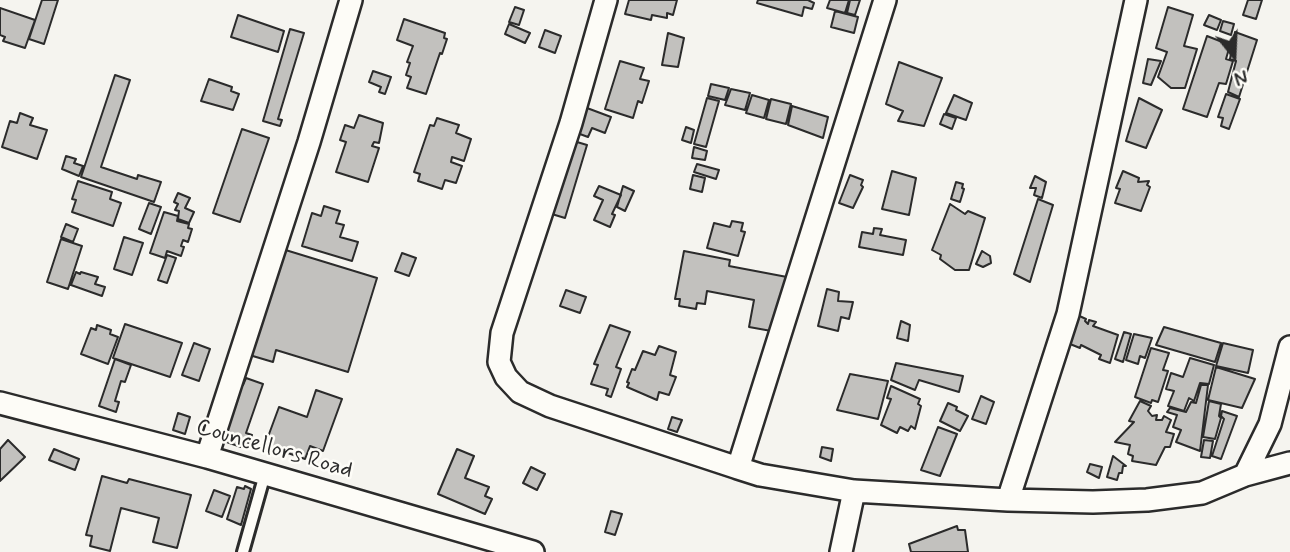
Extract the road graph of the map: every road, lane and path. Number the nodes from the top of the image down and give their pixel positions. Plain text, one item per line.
1 (351, 0) edge
2 (606, 0) edge
3 (885, 0) edge
4 (1136, 0) edge
5 (1290, 346) edge
6 (0, 403) edge
7 (207, 457) junction
8 (1290, 463) edge
9 (738, 468) junction
10 (265, 474) junction
11 (1245, 475) junction
12 (854, 491) junction
13 (1008, 500) junction
14 (243, 552) edge
15 (533, 552) edge
16 (841, 552) edge

1 - 7 street
2 - 9 street
3 - 9 street
4 - 13 street
5 - 11 street
6 - 7 street, Councellors Road
7 - 10 street, Councellors Road
8 - 11 street
9 - 12 street
10 - 14 lane
10 - 15 street, Councellors Road
11 - 13 street
12 - 13 street
12 - 16 street

